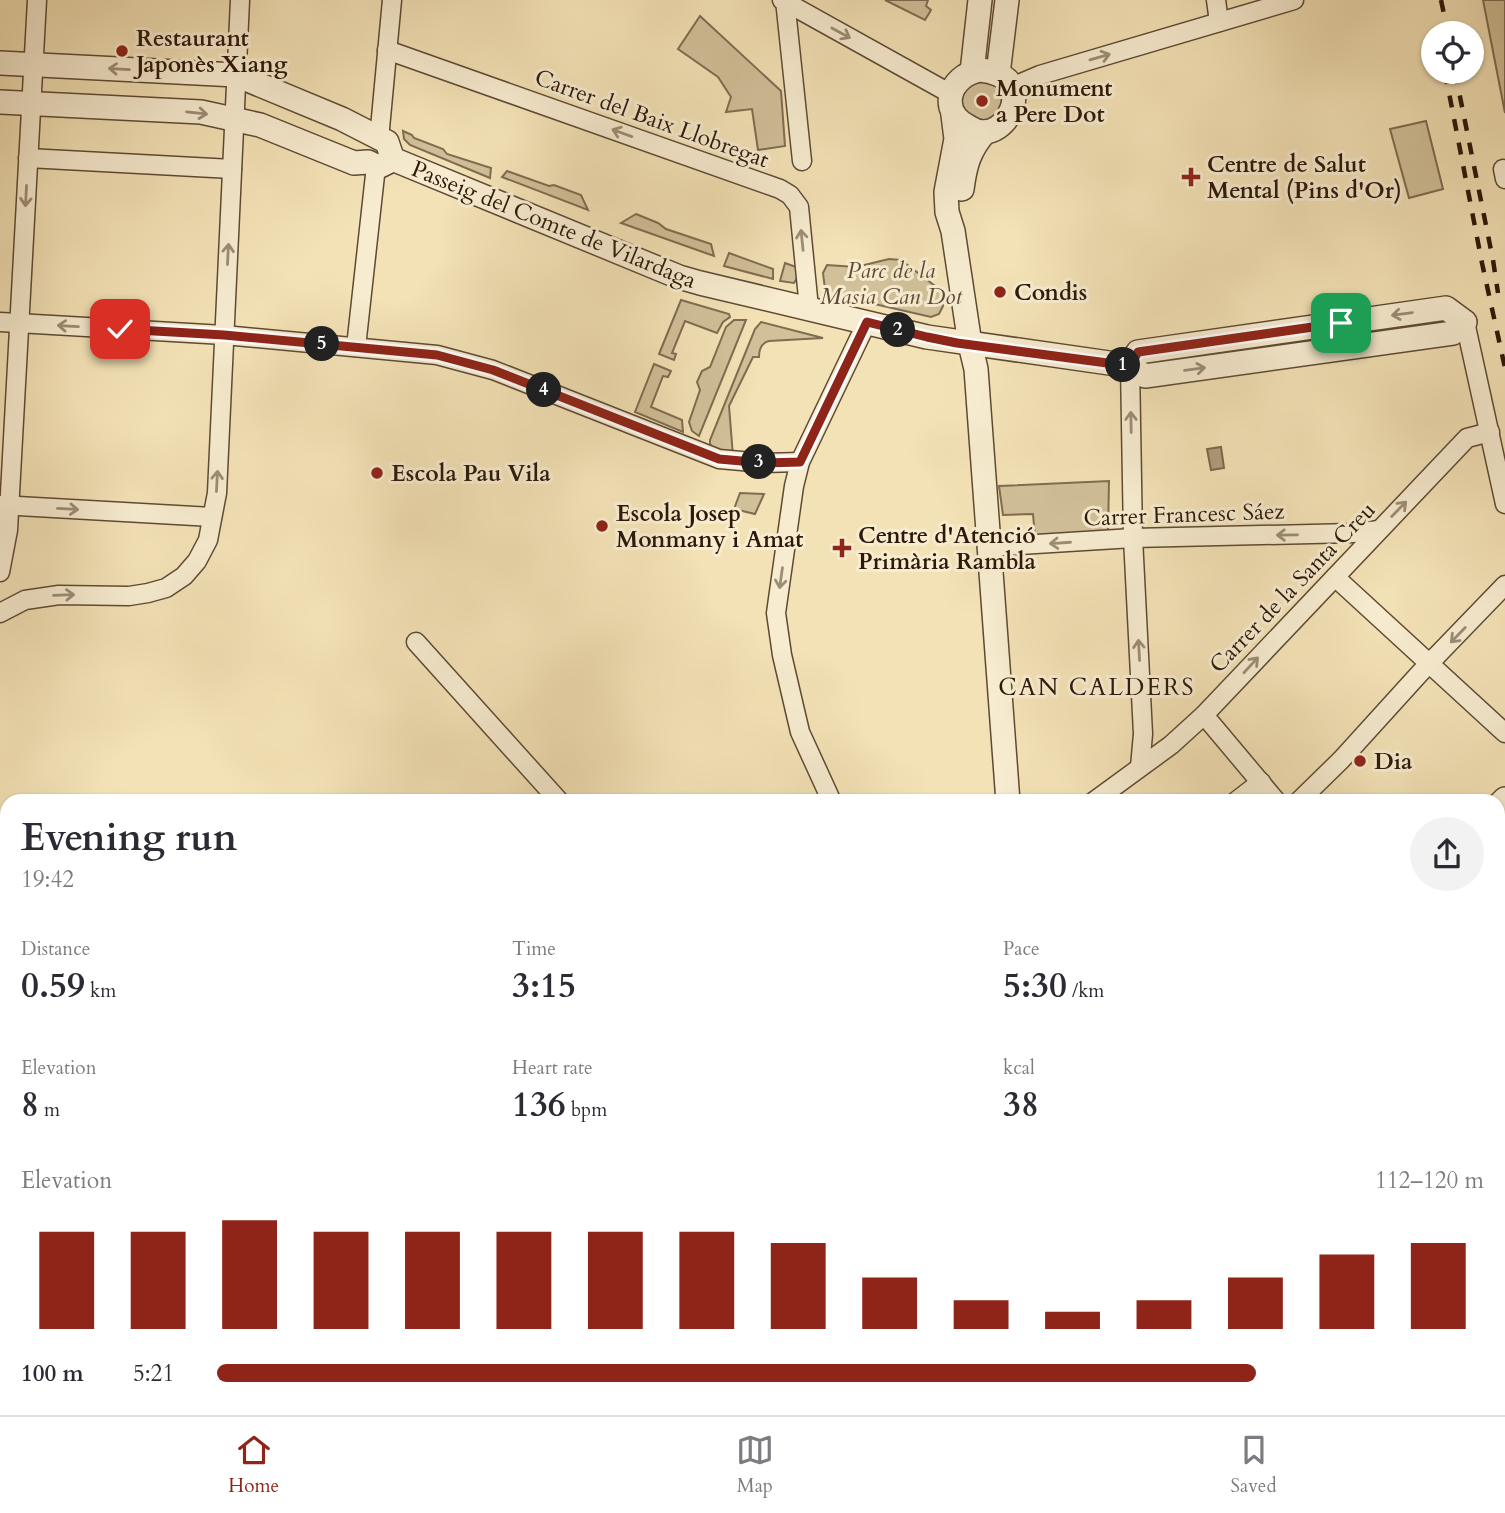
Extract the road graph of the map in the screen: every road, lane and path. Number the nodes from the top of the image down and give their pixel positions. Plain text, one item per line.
1 (37, 0) edge
2 (240, 0) edge
3 (392, 0) edge
4 (980, 0) edge
5 (1007, 0) edge
6 (1216, 0) edge
7 (1294, 0) edge
8 (784, 1) edge
9 (1219, 22) junction
10 (387, 50) junction
11 (0, 63) edge
12 (33, 65) junction
13 (972, 72) junction
14 (236, 75) junction
15 (1005, 80) junction
16 (383, 98) junction
17 (0, 102) edge
18 (31, 103) junction
19 (952, 105) junction
20 (235, 118) junction
21 (351, 123) junction
22 (985, 132) junction
23 (378, 156) junction
24 (28, 158) junction
25 (802, 161) dead end
26 (232, 169) junction
27 (953, 231) junction
28 (809, 308) junction
29 (867, 322) junction
30 (1465, 322) joint
31 (0, 323) edge
32 (19, 323) junction
33 (224, 335) junction
34 (970, 344) junction
35 (356, 347) junction
36 (1130, 366) junction
37 (1490, 432) junction
38 (800, 462) junction
39 (1505, 504) edge
40 (5, 505) edge
41 (212, 517) junction
42 (1380, 530) junction
43 (1133, 538) junction
44 (989, 547) junction
45 (0, 572) edge
46 (1335, 577) junction
47 (1505, 585) edge
48 (0, 613) edge
49 (416, 642) dead end
50 (1430, 664) junction
51 (1204, 715) junction
52 (1505, 733) edge
53 (1143, 739) junction
54 (1171, 745) junction
55 (1140, 767) junction
56 (1261, 782) junction
57 (553, 794) edge
58 (828, 794) edge
59 (1007, 794) edge
60 (1104, 794) edge
61 (1245, 794) edge
62 (1271, 794) edge
63 (1306, 794) edge

1 - 12 street
2 - 14 street
3 - 10 street
4 - 13 street
5 - 15 street
6 - 9 street
7 - 9 street
8 -> 19 street
8 - 25 street
15 -> 9 street
10 - 16 street
28 -> 10 street, Carrer del Baix Llobregat
11 - 12 street, Passeig del Comte de Vilardaga
14 -> 12 street, Passeig del Comte de Vilardaga
12 - 18 street
13 - 15 street
13 - 19 street
14 - 20 street
14 - 21 street, Passeig del Comte de Vilardaga
15 - 22 street
16 - 21 street
16 - 23 street
17 - 18 street, Passeig del Comte de Vilardaga
18 -> 20 street, Passeig del Comte de Vilardaga
18 - 24 street
19 - 22 street
19 - 27 street
20 - 23 street, Passeig del Comte de Vilardaga
20 - 26 street
21 - 23 street, Passeig del Comte de Vilardaga
22 - 27 street
23 - 28 street, Passeig del Comte de Vilardaga
23 - 35 street
24 - 26 street
24 -> 32 street
33 -> 26 street
27 - 34 street
28 - 29 street, Passeig del Comte de Vilardaga
29 - 34 street, Passeig del Comte de Vilardaga
29 - 38 street
30 - 36 street
30 - 37 street
31 - 32 street
33 -> 32 street
32 - 40 street
33 - 35 street
41 -> 33 street
34 - 36 street, Passeig del Comte de Vilardaga
34 - 44 street
35 - 38 street
43 -> 36 street
37 - 39 street
42 -> 37 street, Carrer de la Santa Creu
38 -> 58 street
40 -> 41 street
40 - 45 street
48 -> 41 street
42 -> 43 street, Carrer Francesc Sáez
42 - 46 street, Carrer de la Santa Creu
43 -> 44 street, Carrer Francesc Sáez
53 -> 43 street
44 - 59 street
46 - 50 street
51 -> 46 street, Carrer de la Santa Creu
47 -> 50 street
49 - 57 street
50 - 52 street
50 - 63 street
51 - 54 street, Carrer de la Santa Creu
51 - 56 street
53 - 54 street
53 - 55 street
54 - 55 street, Carrer de la Santa Creu
55 - 60 street, Carrer de la Santa Creu
56 - 61 street
56 - 62 street

